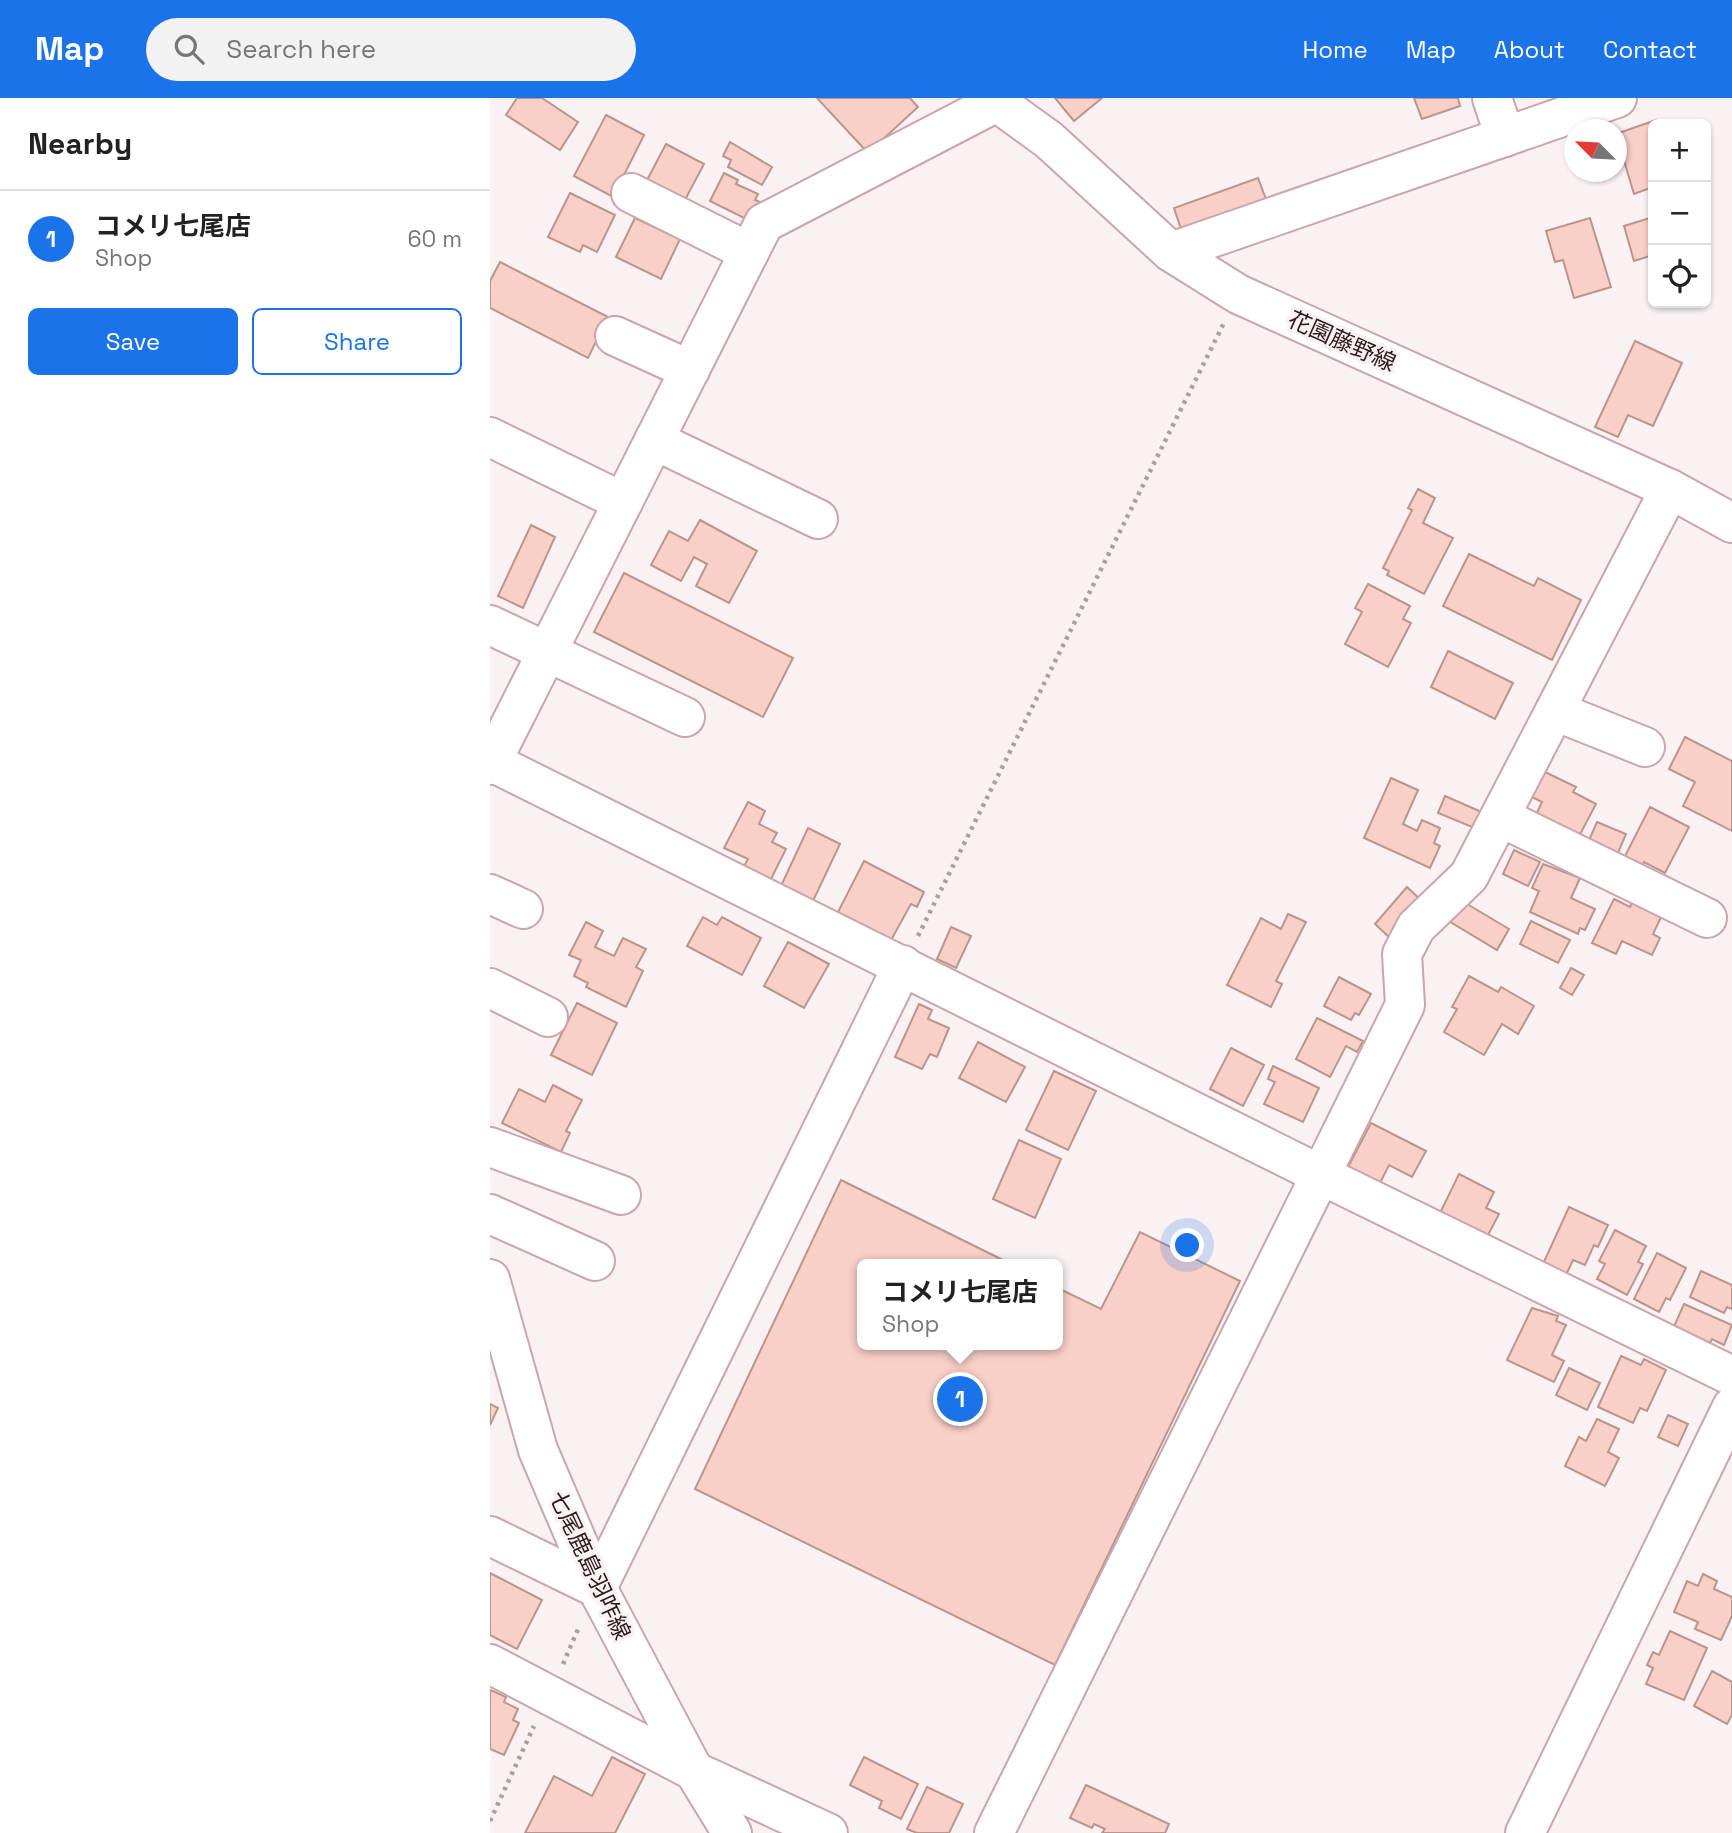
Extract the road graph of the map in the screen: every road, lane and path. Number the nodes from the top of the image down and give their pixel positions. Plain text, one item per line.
1 (1492, 98) edge
2 (1617, 98) edge
3 (994, 100) edge
4 (1505, 137) junction
5 (631, 193) dead end
6 (749, 252) junction
7 (1171, 252) junction
8 (1238, 294) junction
9 (615, 336) dead end
10 (690, 370) junction
11 (490, 437) edge
12 (654, 440) junction
13 (1670, 488) junction
14 (623, 502) junction
15 (818, 519) dead end
16 (1732, 523) edge
17 (490, 625) edge
18 (547, 651) junction
19 (1555, 711) junction
20 (685, 717) dead end
21 (1645, 747) dead end
22 (490, 762) edge
23 (1500, 817) junction
24 (1707, 918) dead end
25 (903, 965) junction
26 (490, 988) edge
27 (548, 1017) dead end
28 (490, 1147) edge
29 (1319, 1174) junction
30 (621, 1195) dead end
31 (490, 1214) edge
32 (594, 1261) dead end
33 (490, 1279) edge
34 (1732, 1376) edge
35 (1732, 1407) edge
36 (490, 1536) edge
37 (597, 1588) junction
38 (490, 1664) edge
39 (549, 1695) junction
40 (694, 1771) junction
41 (490, 1821) edge
42 (732, 1833) edge
43 (828, 1833) edge
44 (994, 1833) edge
45 (1525, 1833) edge

1 - 4 street
2 - 4 street
3 - 6 street
3 - 7 street, 花園藤野線
4 - 7 street
5 - 6 street
6 - 10 street
7 - 8 street, 花園藤野線
8 - 13 street, 花園藤野線
8 - 25 path
9 - 10 street
10 - 12 street
11 - 14 street
12 - 14 street
12 - 15 street
13 - 16 street, 花園藤野線
13 - 19 street
14 - 18 street
17 - 18 street
18 - 20 street
18 - 22 street
19 - 21 street
19 - 23 street
22 - 25 street
23 - 24 street
23 - 29 street
25 - 29 street
25 - 37 street
26 - 27 street
28 - 30 street
29 - 34 street
29 - 44 street
31 - 32 street
33 - 37 street, 七尾鹿島羽咋線
35 - 45 street
36 - 37 street
37 - 39 path
37 - 40 street, 七尾鹿島羽咋線
38 - 39 street
39 - 40 street
39 - 41 path
40 - 42 street, 七尾鹿島羽咋線
40 - 43 street

